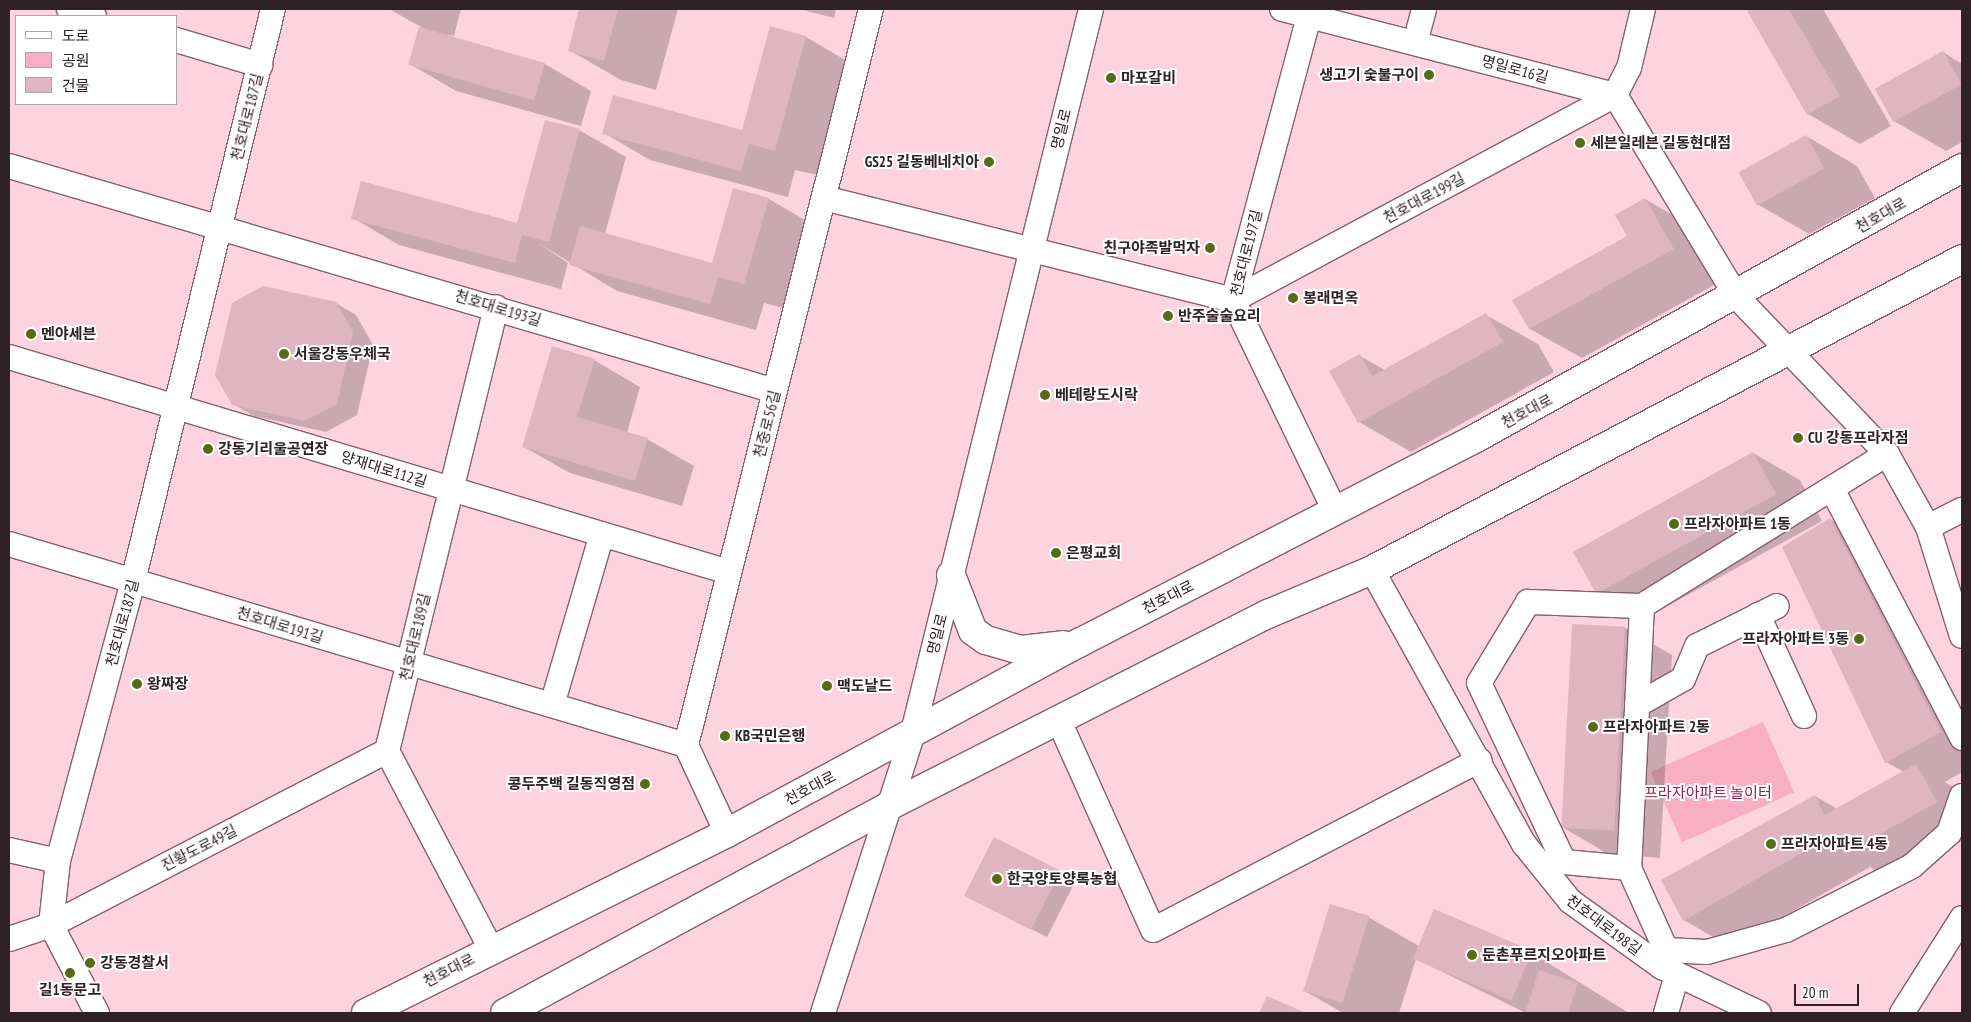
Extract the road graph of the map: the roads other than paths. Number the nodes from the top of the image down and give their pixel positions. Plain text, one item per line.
1 (69, 9) edge
2 (273, 9) edge
3 (871, 9) edge
4 (1091, 9) edge
5 (1282, 9) edge
6 (1424, 9) edge
7 (1643, 9) edge
8 (1310, 12) edge
9 (90, 15) edge
10 (178, 41) edge
11 (1415, 43) junction
12 (260, 65) junction
13 (1615, 95) junction
14 (9, 166) edge
15 (1962, 168) edge
16 (824, 198) junction
17 (220, 225) junction
18 (1031, 248) junction
19 (1962, 259) edge
20 (1737, 297) junction
21 (1233, 300) junction
22 (496, 307) junction
23 (1785, 351) junction
24 (9, 357) edge
25 (775, 391) junction
26 (176, 407) junction
27 (1887, 454) junction
28 (450, 488) junction
29 (1832, 489) junction
30 (1962, 510) edge
31 (1335, 511) junction
32 (1928, 527) junction
33 (602, 534) junction
34 (9, 544) edge
35 (1372, 570) junction
36 (730, 572) junction
37 (951, 575) junction
38 (133, 581) junction
39 (1642, 606) junction
40 (1962, 636) edge
41 (1079, 643) junction
42 (409, 663) junction
43 (552, 705) junction
44 (1637, 705) junction
45 (1804, 716) dead end
46 (1059, 721) junction
47 (913, 732) junction
48 (1962, 738) edge
49 (686, 745) junction
50 (387, 751) junction
51 (1479, 760) junction
52 (1962, 796) edge
53 (889, 806) junction
54 (727, 833) junction
55 (9, 850) edge
56 (58, 861) junction
57 (1629, 868) junction
58 (1962, 918) edge
59 (51, 925) junction
60 (9, 939) edge
61 (491, 948) junction
62 (1677, 975) junction
63 (517, 1010) edge
64 (97, 1013) edge
65 (366, 1013) edge
66 (822, 1013) edge
67 (1666, 1013) edge
68 (1760, 1013) edge
69 (1902, 1013) edge

1 - 9 street
2 - 12 street, 천호대로187길
3 - 16 street, 천중로56길
4 - 18 street, 명일로
5 - 8 street, 명일로16길
6 - 11 street
7 - 13 street
8 - 11 street, 명일로16길
8 - 21 street, 천호대로197길
10 - 12 street
11 - 13 street, 명일로16길
12 - 17 street, 천호대로187길
13 - 20 street
13 - 21 street, 천호대로199길
14 - 17 street
15 - 20 main road, 천호대로
16 - 18 street
16 - 25 street, 천중로56길
17 - 22 street, 천호대로193길
17 - 26 street, 천호대로187길
18 - 21 street
18 - 37 street, 명일로
19 - 23 main road
20 - 23 street
20 - 31 main road, 천호대로
21 - 31 street, 천호대로197길
22 - 25 street, 천호대로193길
22 - 28 street, 천호대로189길
23 - 27 street
23 - 35 main road
24 - 26 street, 양재대로112길
25 - 36 street, 천중로56길
26 - 28 street, 양재대로112길
26 - 38 street, 천호대로187길
27 - 29 street
27 - 32 street
28 - 33 street, 양재대로112길
28 - 42 street, 천호대로189길
29 - 39 street
29 - 48 street
30 - 32 street
31 - 41 main road, 천호대로
32 - 40 street
33 - 36 street, 양재대로112길
33 - 43 street
34 - 38 street, 천호대로191길
35 - 46 main road
35 - 51 street, 천호대로198길
36 - 49 street, 천중로56길
37 - 41 main road
37 - 47 street, 명일로
38 - 42 street, 천호대로191길
38 - 56 street, 천호대로187길
39 - 44 street
39 - 57 street
41 - 47 main road, 천호대로
42 - 43 street, 천호대로191길
42 - 50 street, 천호대로189길
43 - 49 street, 천호대로191길
44 - 45 street
44 - 57 street
46 - 51 street
46 - 53 main road
47 - 53 street, 명일로
47 - 54 main road, 천호대로
49 - 54 street
50 - 59 street, 진황도로49길
50 - 61 street
51 - 62 street, 천호대로198길
52 - 57 street
53 - 63 main road
53 - 66 street, 명일로
54 - 61 main road, 천호대로
55 - 56 street
56 - 59 street, 천호대로187길
58 - 69 street
59 - 60 street, 진황도로49길
59 - 64 street
61 - 65 main road, 천호대로
62 - 67 street
62 - 68 street, 천호대로198길

